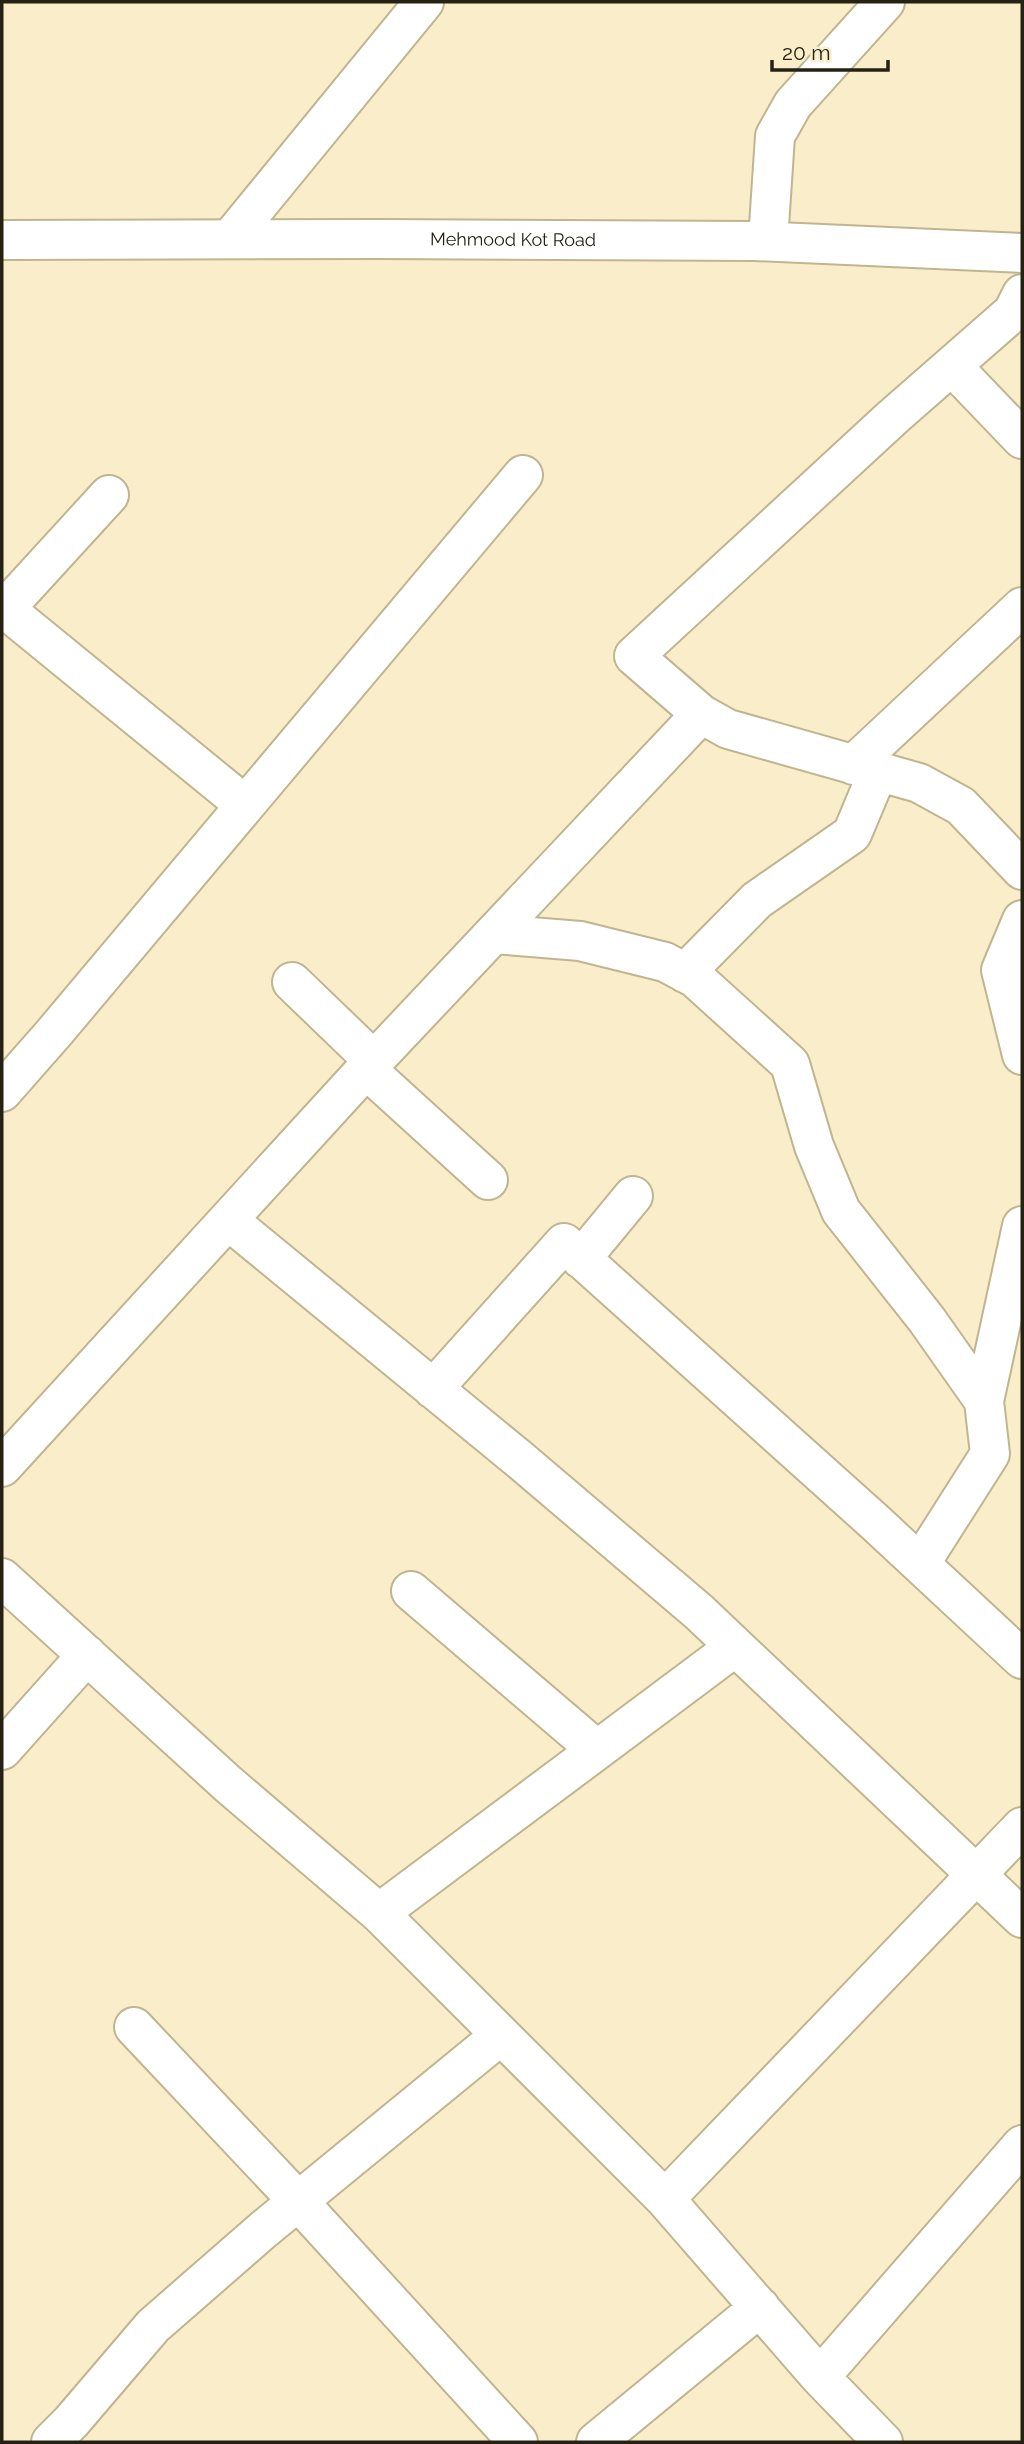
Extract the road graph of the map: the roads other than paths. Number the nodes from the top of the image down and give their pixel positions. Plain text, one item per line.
1 (424, 2) edge
2 (886, 2) edge
3 (230, 239) junction
4 (2, 240) edge
5 (768, 242) junction
6 (1022, 253) edge
7 (1022, 293) edge
8 (952, 366) junction
9 (1022, 439) edge
10 (523, 475) dead end
11 (109, 495) dead end
12 (1022, 607) edge
13 (3, 611) edge
14 (701, 713) junction
15 (865, 769) junction
16 (245, 805) junction
17 (1022, 870) edge
18 (1022, 920) edge
19 (494, 934) junction
20 (685, 973) junction
21 (292, 982) dead end
22 (1022, 1055) edge
23 (370, 1065) junction
24 (8, 1072) edge
25 (488, 1180) dead end
26 (633, 1196) dead end
27 (228, 1220) junction
28 (1022, 1226) edge
29 (581, 1259) junction
30 (433, 1389) junction
31 (984, 1401) junction
32 (2, 1467) edge
33 (920, 1564) junction
34 (2, 1578) edge
35 (411, 1591) dead end
36 (735, 1647) junction
37 (88, 1655) junction
38 (1022, 1659) edge
39 (2, 1750) edge
40 (597, 1750) junction
41 (1022, 1827) edge
42 (974, 1875) junction
43 (379, 1913) junction
44 (1022, 1918) edge
45 (134, 2026) dead end
46 (501, 2035) junction
47 (1022, 2145) edge
48 (665, 2199) junction
49 (298, 2201) junction
50 (760, 2307) junction
51 (820, 2377) junction
52 (51, 2442) edge
53 (518, 2442) edge
54 (596, 2442) edge
55 (883, 2442) edge

1 - 3 street
2 - 5 street
3 - 4 street, Mehmood Kot Road
3 - 5 street, Mehmood Kot Road
5 - 6 street, Mehmood Kot Road
7 - 8 street
8 - 9 street
8 - 14 street
10 - 16 street
11 - 13 street
12 - 15 street
13 - 16 street
14 - 15 street
14 - 19 street
15 - 17 street
15 - 20 street
16 - 24 street
18 - 22 street
19 - 20 street
19 - 23 street
20 - 31 street
21 - 23 street
23 - 25 street
23 - 27 street
26 - 29 street
27 - 30 street
27 - 32 street
28 - 31 street
29 - 30 street
29 - 33 street
30 - 36 street
31 - 33 street
33 - 38 street
34 - 37 street
35 - 40 street
36 - 40 street
36 - 42 street
37 - 39 street
37 - 43 street
40 - 43 street
41 - 42 street
42 - 44 street
42 - 48 street
43 - 46 street
45 - 49 street
46 - 48 street
46 - 49 street
47 - 51 street
48 - 50 street
49 - 52 street
49 - 53 street
50 - 51 street
50 - 54 street
51 - 55 street

